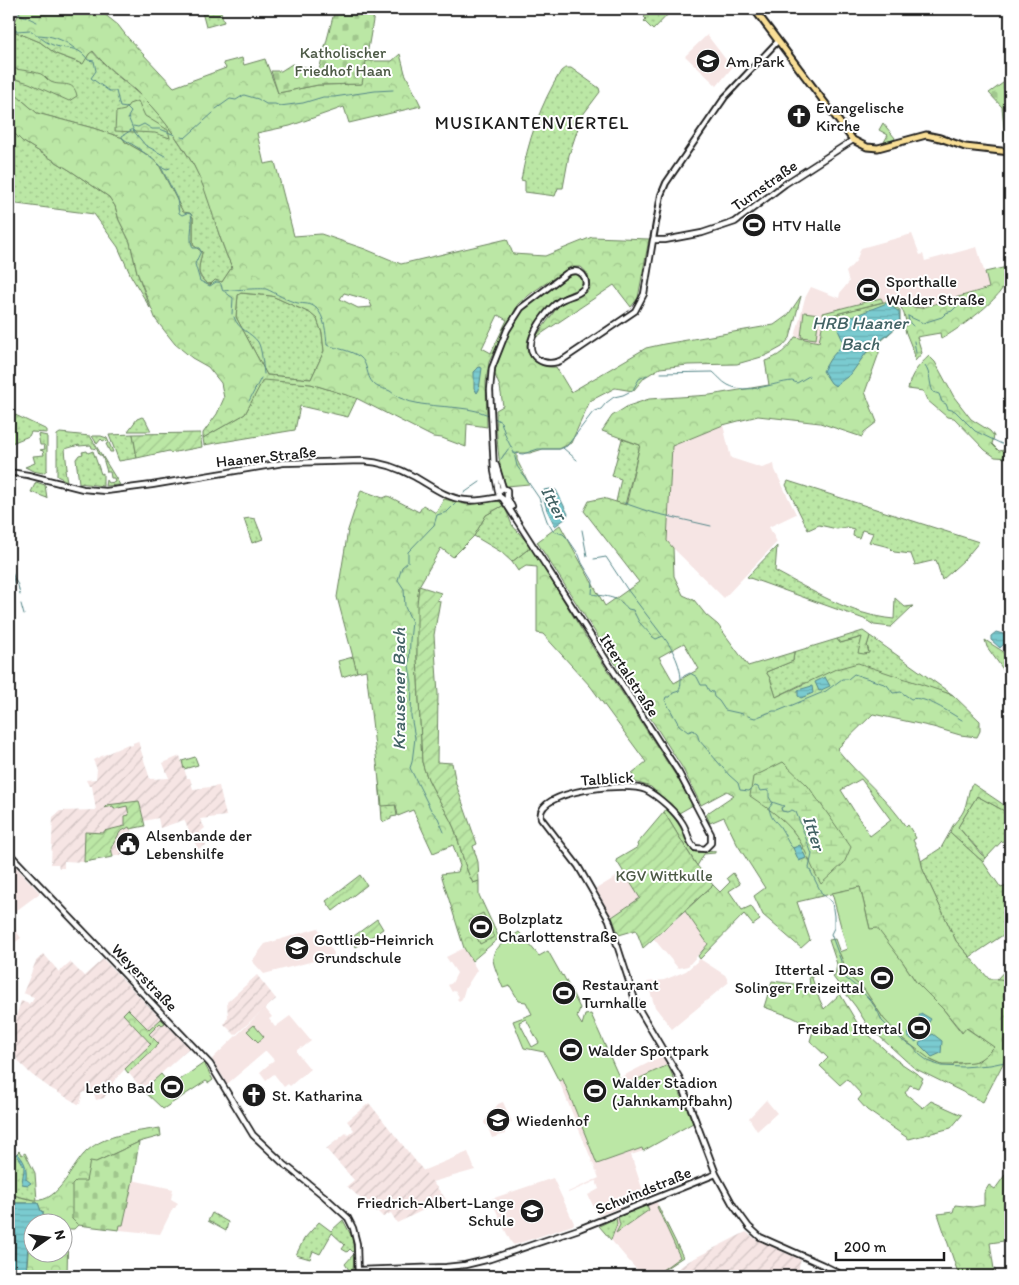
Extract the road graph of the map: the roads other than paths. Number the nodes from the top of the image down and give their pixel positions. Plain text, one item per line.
1 (754, 9) edge
2 (778, 41) junction
3 (853, 140) junction
4 (1010, 152) edge
5 (653, 240) junction
6 (9, 472) edge
7 (502, 494) junction
8 (711, 842) joint
9 (9, 853) edge
10 (716, 1174) junction
11 (358, 1270) junction
12 (358, 1276) edge
13 (841, 1276) edge

1 - 2 main road
2 - 3 main road
2 - 5 street
3 - 4 main road
3 - 5 main road, Turnstraße
5 - 7 main road, Ittertalstraße
6 - 7 main road, Haaner Straße
7 - 8 main road, Ittertalstraße
8 - 10 main road, Talblick
9 - 11 main road, Weyerstraße
10 - 11 main road, Schwindstraße
10 - 13 main road
11 - 12 main road, Weyerstraße

